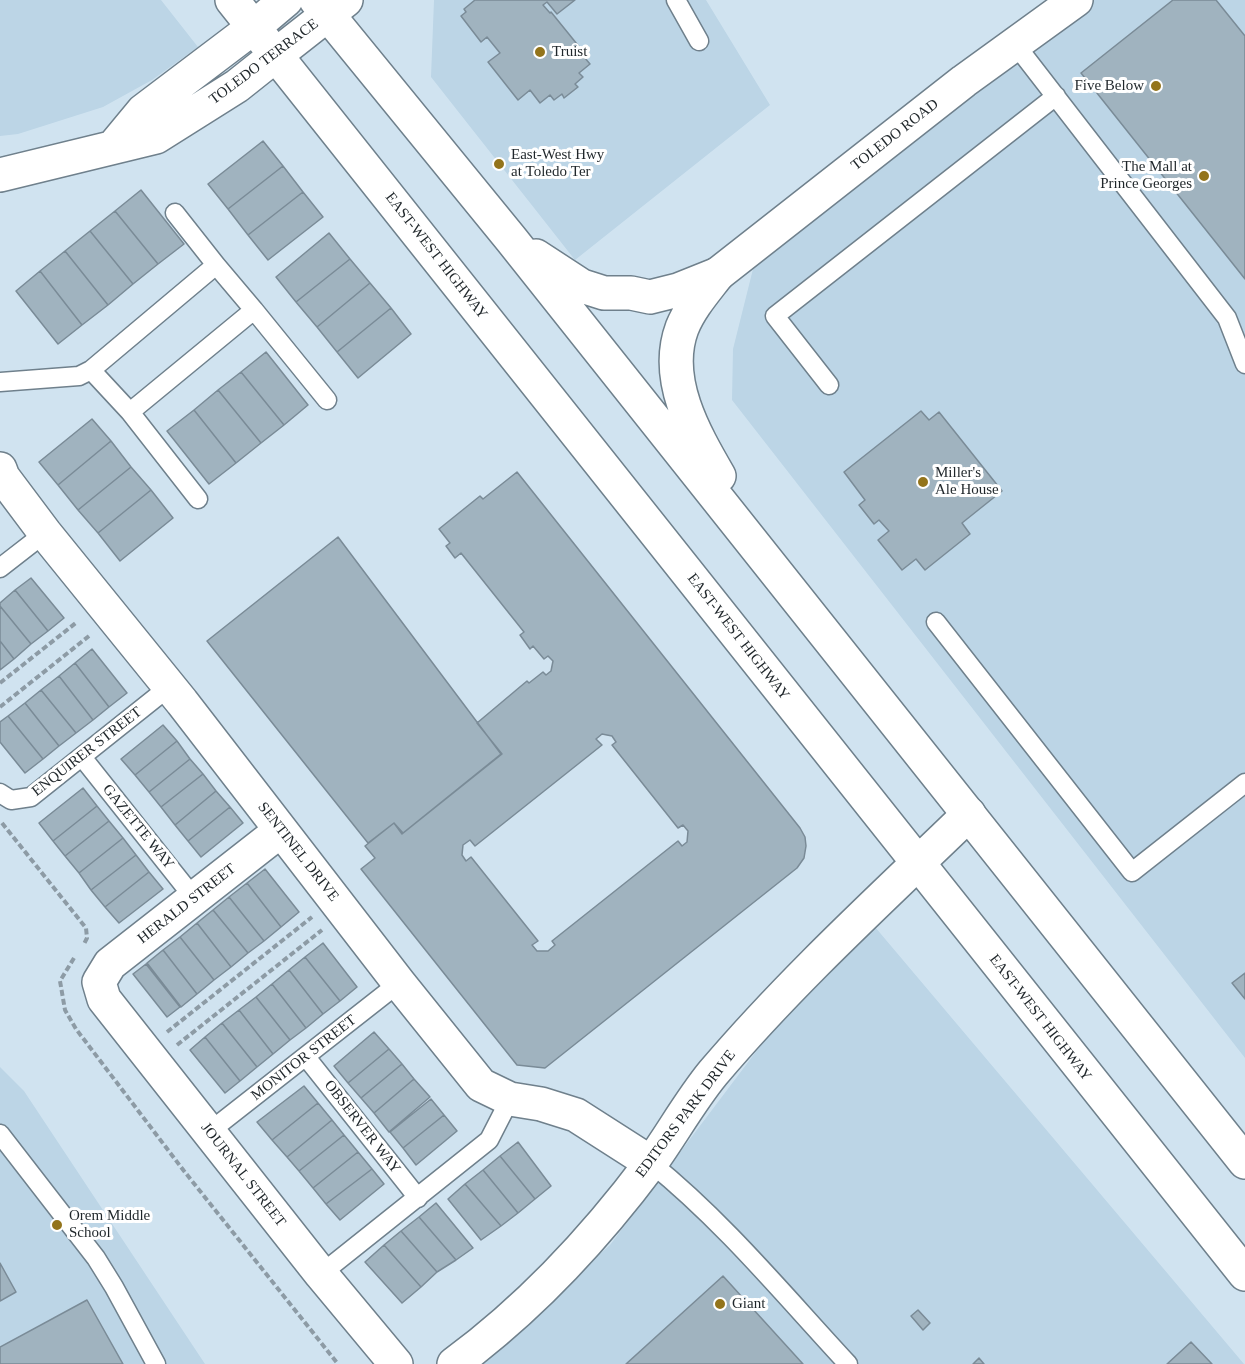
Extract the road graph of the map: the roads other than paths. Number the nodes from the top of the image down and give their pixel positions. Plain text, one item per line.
1 (232, 0) edge
2 (286, 0) edge
3 (676, 0) edge
4 (1076, 0) edge
5 (330, 5) edge
6 (254, 27) junction
7 (699, 41) dead end
8 (1015, 44) junction
9 (276, 54) junction
10 (1056, 96) junction
11 (114, 146) junction
12 (4, 170) edge
13 (175, 213) dead end
14 (511, 239) junction
15 (216, 265) junction
16 (718, 274) junction
17 (254, 310) junction
18 (1245, 364) edge
19 (91, 370) junction
20 (0, 382) edge
21 (829, 385) dead end
22 (327, 400) dead end
23 (130, 412) junction
24 (0, 469) edge
25 (198, 500) dead end
26 (45, 533) junction
27 (0, 568) edge
28 (780, 578) junction
29 (936, 622) dead end
30 (170, 687) junction
31 (82, 757) junction
32 (1245, 783) edge
33 (0, 793) edge
34 (969, 814) junction
35 (280, 831) junction
36 (918, 863) junction
37 (194, 898) junction
38 (99, 982) joint
39 (399, 983) junction
40 (306, 1057) junction
41 (510, 1099) junction
42 (209, 1132) junction
43 (0, 1134) edge
44 (1245, 1162) edge
45 (651, 1163) junction
46 (418, 1197) junction
47 (321, 1274) junction
48 (1245, 1274) edge
49 (156, 1364) edge
50 (396, 1364) edge
51 (454, 1364) edge
52 (848, 1364) edge

1 - 6 main road, EAST-WEST HIGHWAY
2 - 6 main road
3 - 7 lane
4 - 8 main road, TOLEDO ROAD
5 - 9 main road, TOLEDO TERRACE
5 - 14 main road
6 - 9 main road, EAST-WEST HIGHWAY
6 - 11 main road
8 - 10 lane
8 - 16 main road, TOLEDO ROAD
9 - 11 main road, TOLEDO TERRACE
9 - 36 main road, EAST-WEST HIGHWAY
10 - 18 lane
10 - 21 lane
11 - 12 main road, TOLEDO TERRACE
13 - 15 lane
14 - 16 main road
14 - 28 main road
15 - 17 lane
15 - 19 lane
16 - 28 main road
17 - 22 lane
17 - 23 lane
19 - 20 lane
19 - 23 lane
23 - 25 lane
24 - 26 main road, SENTINEL DRIVE
26 - 27 lane
26 - 30 main road, SENTINEL DRIVE
28 - 34 main road
29 - 32 lane
30 - 31 lane, ENQUIRER STREET
30 - 35 main road, SENTINEL DRIVE
31 - 33 lane, ENQUIRER STREET
31 - 37 lane, GAZETTE WAY
34 - 36 main road, EDITORS PARK DRIVE
34 - 44 main road
35 - 37 main road, HERALD STREET
35 - 39 main road, SENTINEL DRIVE
36 - 45 main road, EDITORS PARK DRIVE
36 - 48 main road, EAST-WEST HIGHWAY
37 - 38 main road, HERALD STREET
38 - 42 main road, JOURNAL STREET
39 - 40 lane, MONITOR STREET
39 - 41 main road, SENTINEL DRIVE
40 - 42 lane, MONITOR STREET
40 - 46 lane, OBSERVER WAY
41 - 45 main road, SENTINEL DRIVE
41 - 46 lane
42 - 47 main road, JOURNAL STREET
43 - 49 lane
45 - 51 main road, EDITORS PARK DRIVE
45 - 52 lane
46 - 47 lane
47 - 50 main road, JOURNAL STREET

